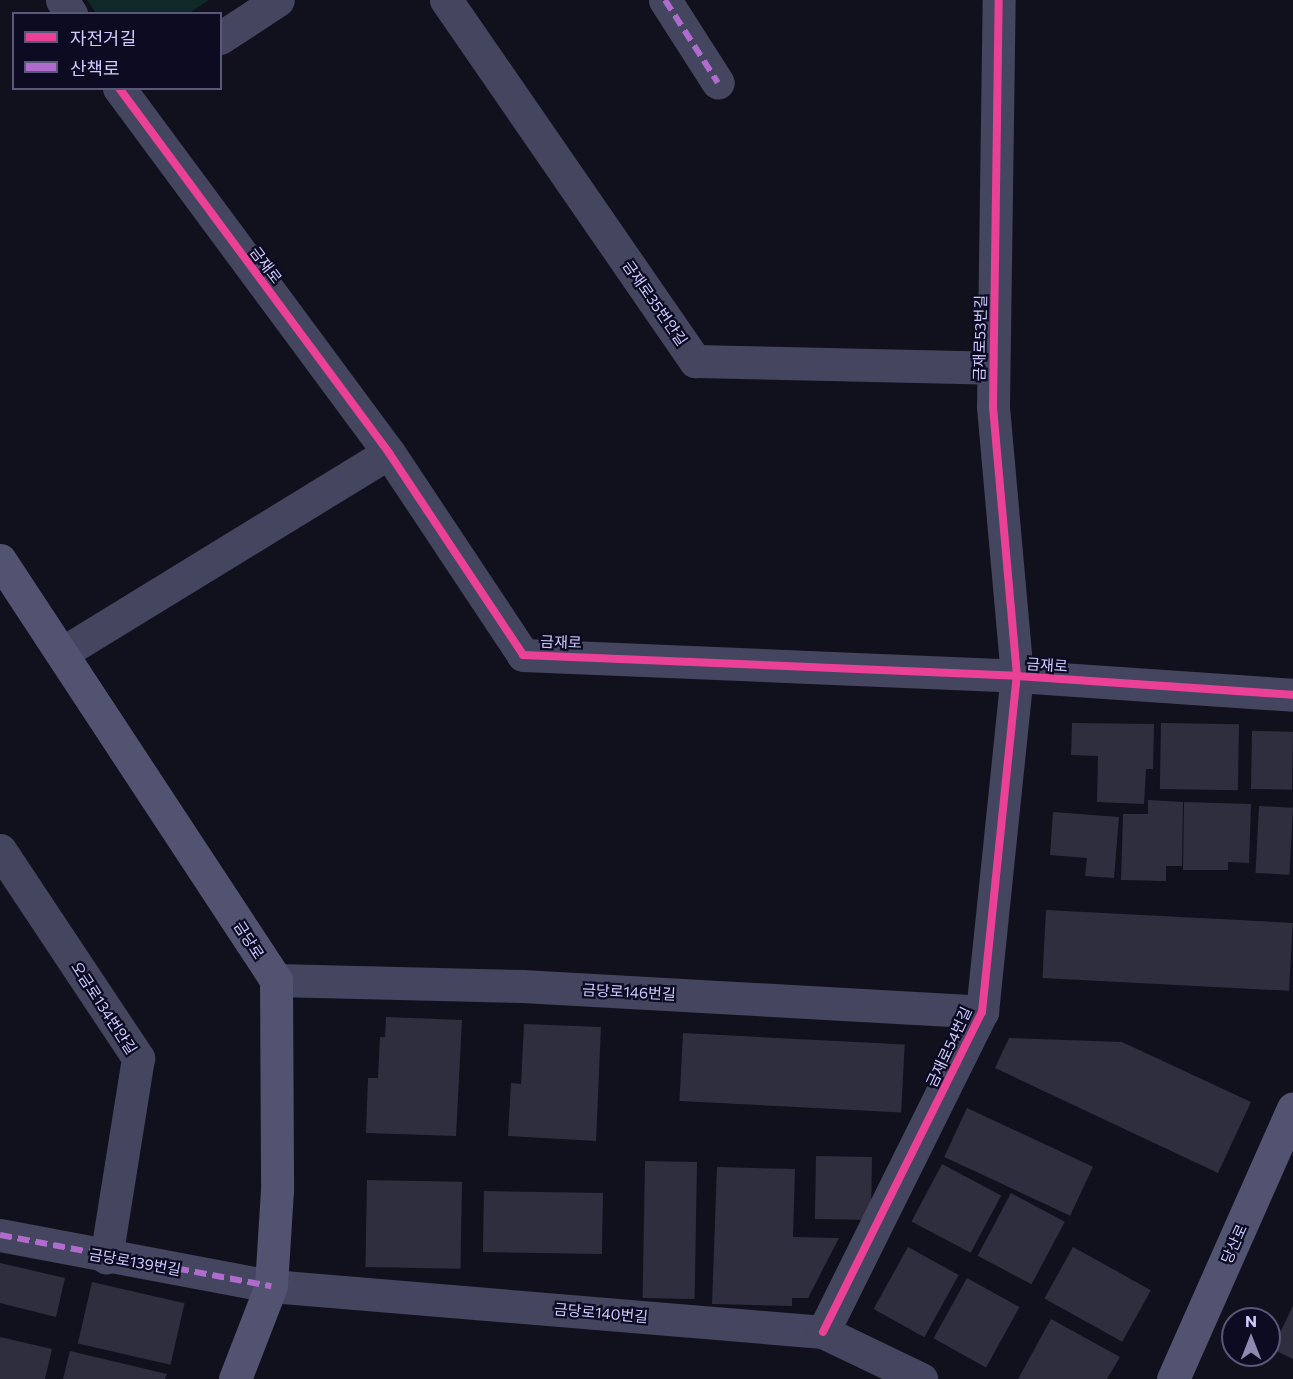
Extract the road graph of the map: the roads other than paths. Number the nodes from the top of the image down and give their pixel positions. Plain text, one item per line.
1 (278, 0) edge
2 (446, 0) edge
3 (665, 0) edge
4 (999, 0) edge
5 (222, 37) edge
6 (718, 83) dead end
7 (130, 92) edge
8 (993, 368) junction
9 (388, 453) junction
10 (0, 560) edge
11 (62, 653) junction
12 (1017, 676) junction
13 (1293, 695) edge
14 (0, 850) edge
15 (276, 980) junction
16 (982, 1012) junction
17 (1293, 1108) edge
18 (0, 1235) edge
19 (106, 1257) junction
20 (271, 1286) junction
21 (823, 1332) junction
22 (235, 1379) edge
23 (921, 1379) edge
24 (1173, 1379) edge

1 - 5 street
2 - 8 street, 금재로35번안길
3 - 6 street
4 - 8 street, 금재로53번길
7 - 9 street, 금재로
8 - 12 street, 금재로53번길
9 - 11 street
9 - 12 street, 금재로
10 - 11 street, 금당로
11 - 15 street, 금당로
12 - 13 street, 금재로
12 - 16 street, 금재로54번길
14 - 19 street, 오금로134번안길
15 - 16 street, 금당로146번길
15 - 20 street
16 - 21 street, 금재로54번길
17 - 24 street, 당산로
18 - 19 street, 금당로139번길
19 - 20 street, 금당로139번길
20 - 21 street, 금당로140번길
20 - 22 street
21 - 23 street, 금당로140번길

